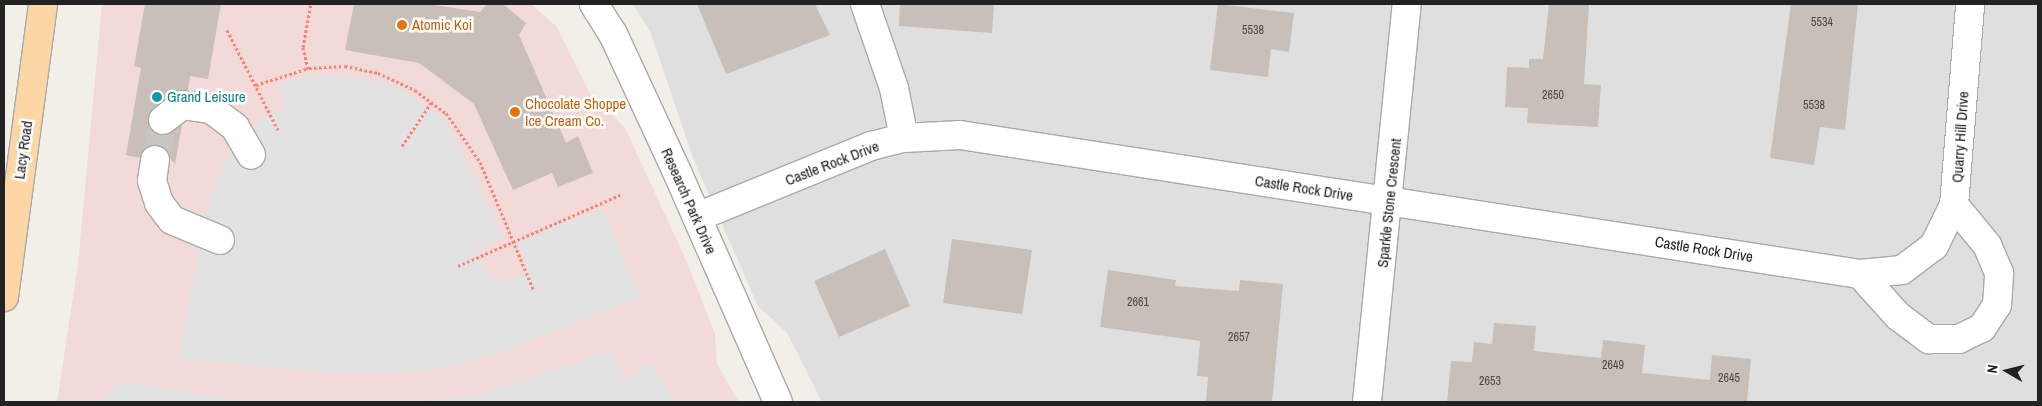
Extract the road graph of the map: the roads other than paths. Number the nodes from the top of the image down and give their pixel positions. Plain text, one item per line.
1 (43, 4) edge
2 (594, 4) edge
3 (865, 4) edge
4 (1407, 4) edge
5 (1970, 4) edge
6 (164, 120) tunnel mouth
7 (904, 138) junction
8 (251, 155) dead end
9 (155, 160) tunnel mouth
10 (1390, 201) junction
11 (1954, 205) junction
12 (697, 216) junction
13 (220, 240) dead end
14 (1920, 260) joint
15 (1860, 274) junction
16 (4, 297) edge
17 (778, 402) edge
18 (1367, 402) edge

1 - 16 main road, Lacy Road
2 - 12 street, Research Park Drive
3 - 7 street
4 - 10 street, Sparkle Stone Crescent
5 - 11 street, Quarry Hill Drive
6 - 8 street
7 - 10 street, Castle Rock Drive
7 - 12 street, Castle Rock Drive
9 - 13 street
10 - 15 street, Castle Rock Drive
10 - 18 street, Sparkle Stone Crescent
11 - 14 street, Quarry Hill Drive
11 - 15 street
12 - 17 street, Research Park Drive
14 - 15 street, Castle Rock Drive

